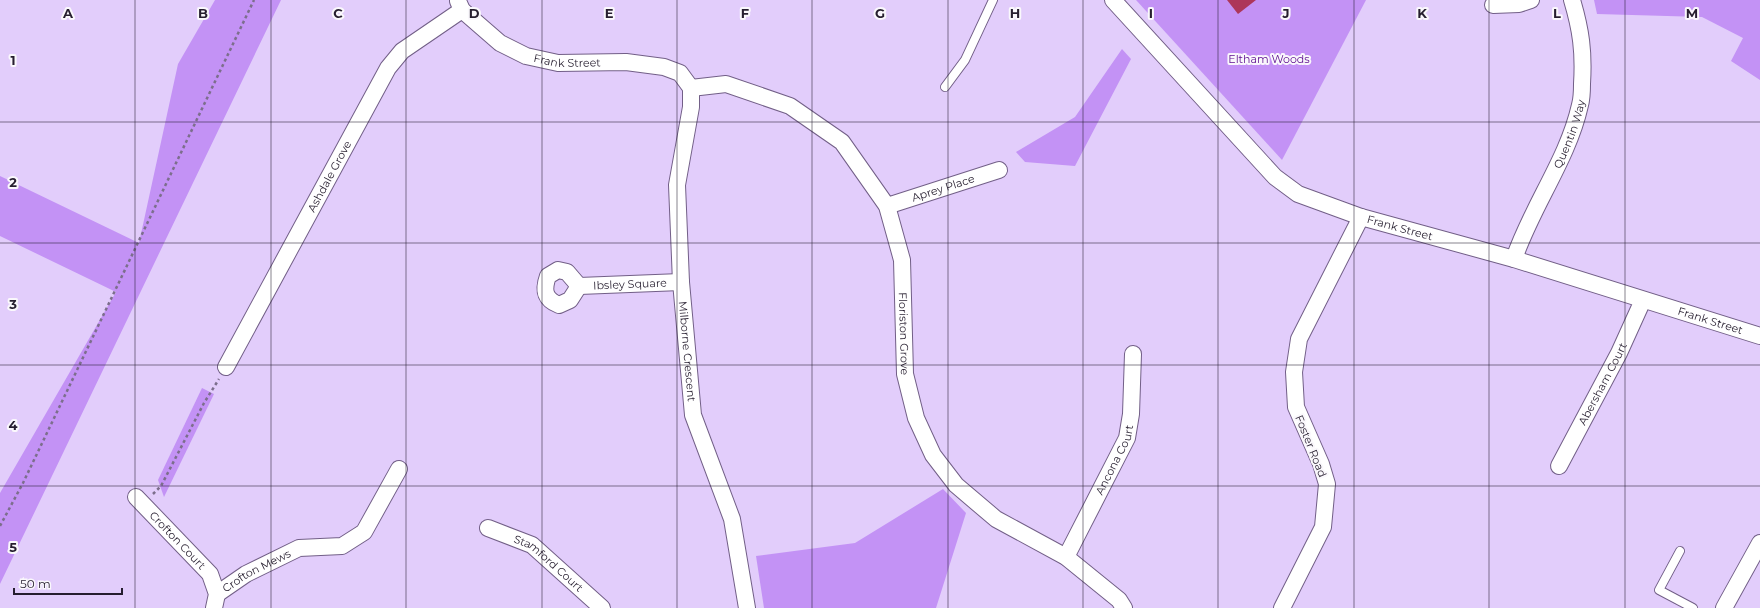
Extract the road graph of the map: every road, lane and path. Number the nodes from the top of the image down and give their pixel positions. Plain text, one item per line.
1 (254, 0) edge
2 (994, 0) edge
3 (1114, 0) edge
4 (1531, 0) edge
5 (1572, 0) edge
6 (460, 5) edge
7 (1493, 5) dead end
8 (945, 87) dead end
9 (691, 88) junction
10 (999, 170) dead end
11 (887, 206) junction
12 (1361, 217) junction
13 (1514, 258) junction
14 (681, 282) junction
15 (579, 286) dead end
16 (1643, 300) junction
17 (1760, 336) edge
18 (1133, 354) dead end
19 (226, 367) dead end
20 (208, 395) dead end
21 (1559, 466) dead end
22 (399, 469) dead end
23 (139, 501) joint
24 (0, 526) edge
25 (488, 528) dead end
26 (1760, 543) edge
27 (1680, 550) dead end
28 (1066, 557) junction
29 (216, 601) edge
30 (602, 608) edge
31 (747, 608) edge
32 (1124, 608) edge
33 (1282, 608) edge
34 (1693, 608) edge
35 (1724, 608) edge

1 - 24 path
2 - 8 lane
3 - 12 street, Frank Street
4 - 7 street
5 - 13 street, Quentin Way
6 - 9 street, Frank Street
6 - 19 street, Ashdale Grove
9 - 11 street, Floriston Grove
9 - 14 street, Milborne Crescent
10 - 11 street, Aprey Place
11 - 28 street, Floriston Grove
12 - 13 street, Frank Street
12 - 33 street, Foster Road
13 - 16 street, Frank Street
14 - 15 street, Ibsley Square
14 - 31 street, Milborne Crescent
16 - 17 street, Frank Street
16 - 21 street, Abersham Court
18 - 28 street, Ancona Court
20 - 23 path
22 - 29 street, Crofton Mews
23 - 29 street, Crofton Court
25 - 30 street, Stamford Court
26 - 35 street
27 - 34 lane
28 - 32 street, Floriston Grove

